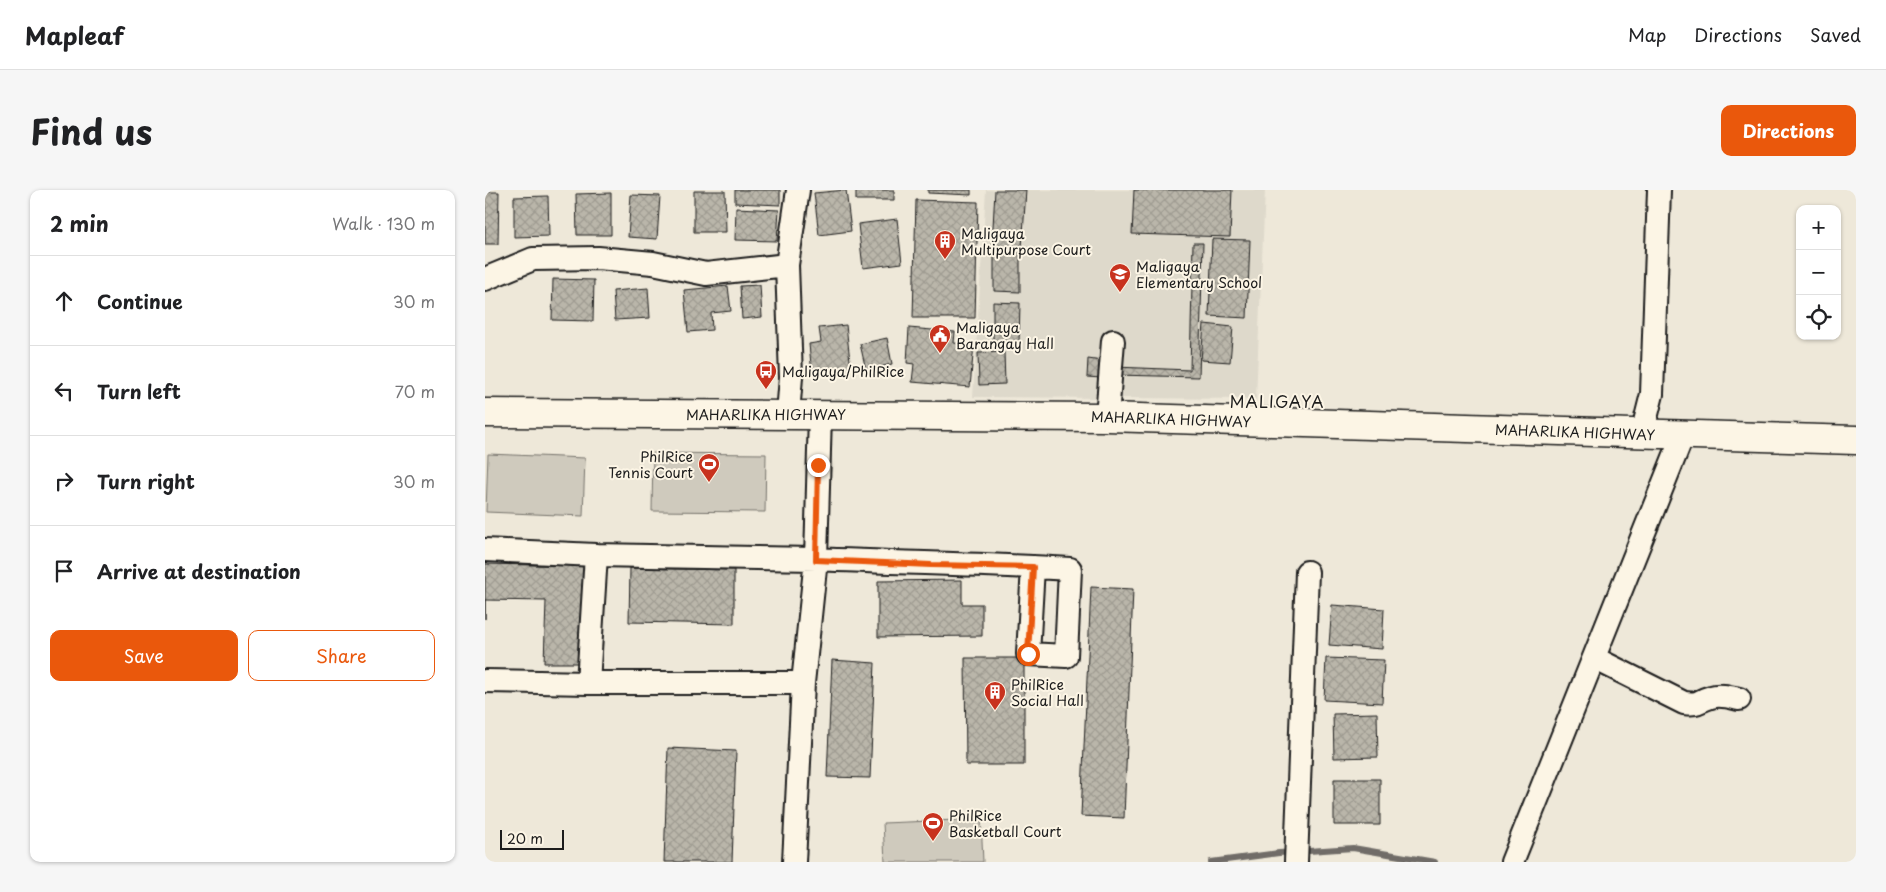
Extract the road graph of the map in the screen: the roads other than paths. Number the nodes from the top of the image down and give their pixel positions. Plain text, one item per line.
1 (798, 190) edge
2 (1659, 190) edge
3 (787, 265) junction
4 (485, 279) edge
5 (1113, 341) dead end
6 (485, 413) edge
7 (788, 414) junction
8 (820, 414) junction
9 (1107, 417) junction
10 (1642, 434) junction
11 (1683, 435) junction
12 (1856, 440) edge
13 (485, 550) edge
14 (596, 555) junction
15 (816, 560) junction
16 (1033, 567) dead end
17 (1307, 572) dead end
18 (1594, 658) junction
19 (485, 680) edge
20 (589, 683) junction
21 (803, 683) junction
22 (1739, 699) dead end
23 (794, 862) edge
24 (1296, 862) edge
25 (1512, 862) edge

1 - 3 street
2 - 10 street
3 - 4 street
3 - 7 street
5 - 9 street
6 - 7 highway, MAHARLIKA HIGHWAY
7 - 8 highway, MAHARLIKA HIGHWAY
8 - 9 highway, MAHARLIKA HIGHWAY
8 - 15 street
9 - 10 highway, MAHARLIKA HIGHWAY
10 - 11 highway, MAHARLIKA HIGHWAY
11 - 12 highway, MAHARLIKA HIGHWAY
11 - 18 street
13 - 14 street
14 - 15 street
14 - 20 street
15 - 16 street
15 - 21 street
17 - 24 street
18 - 22 street
18 - 25 street
19 - 20 street
20 - 21 street
21 - 23 street

